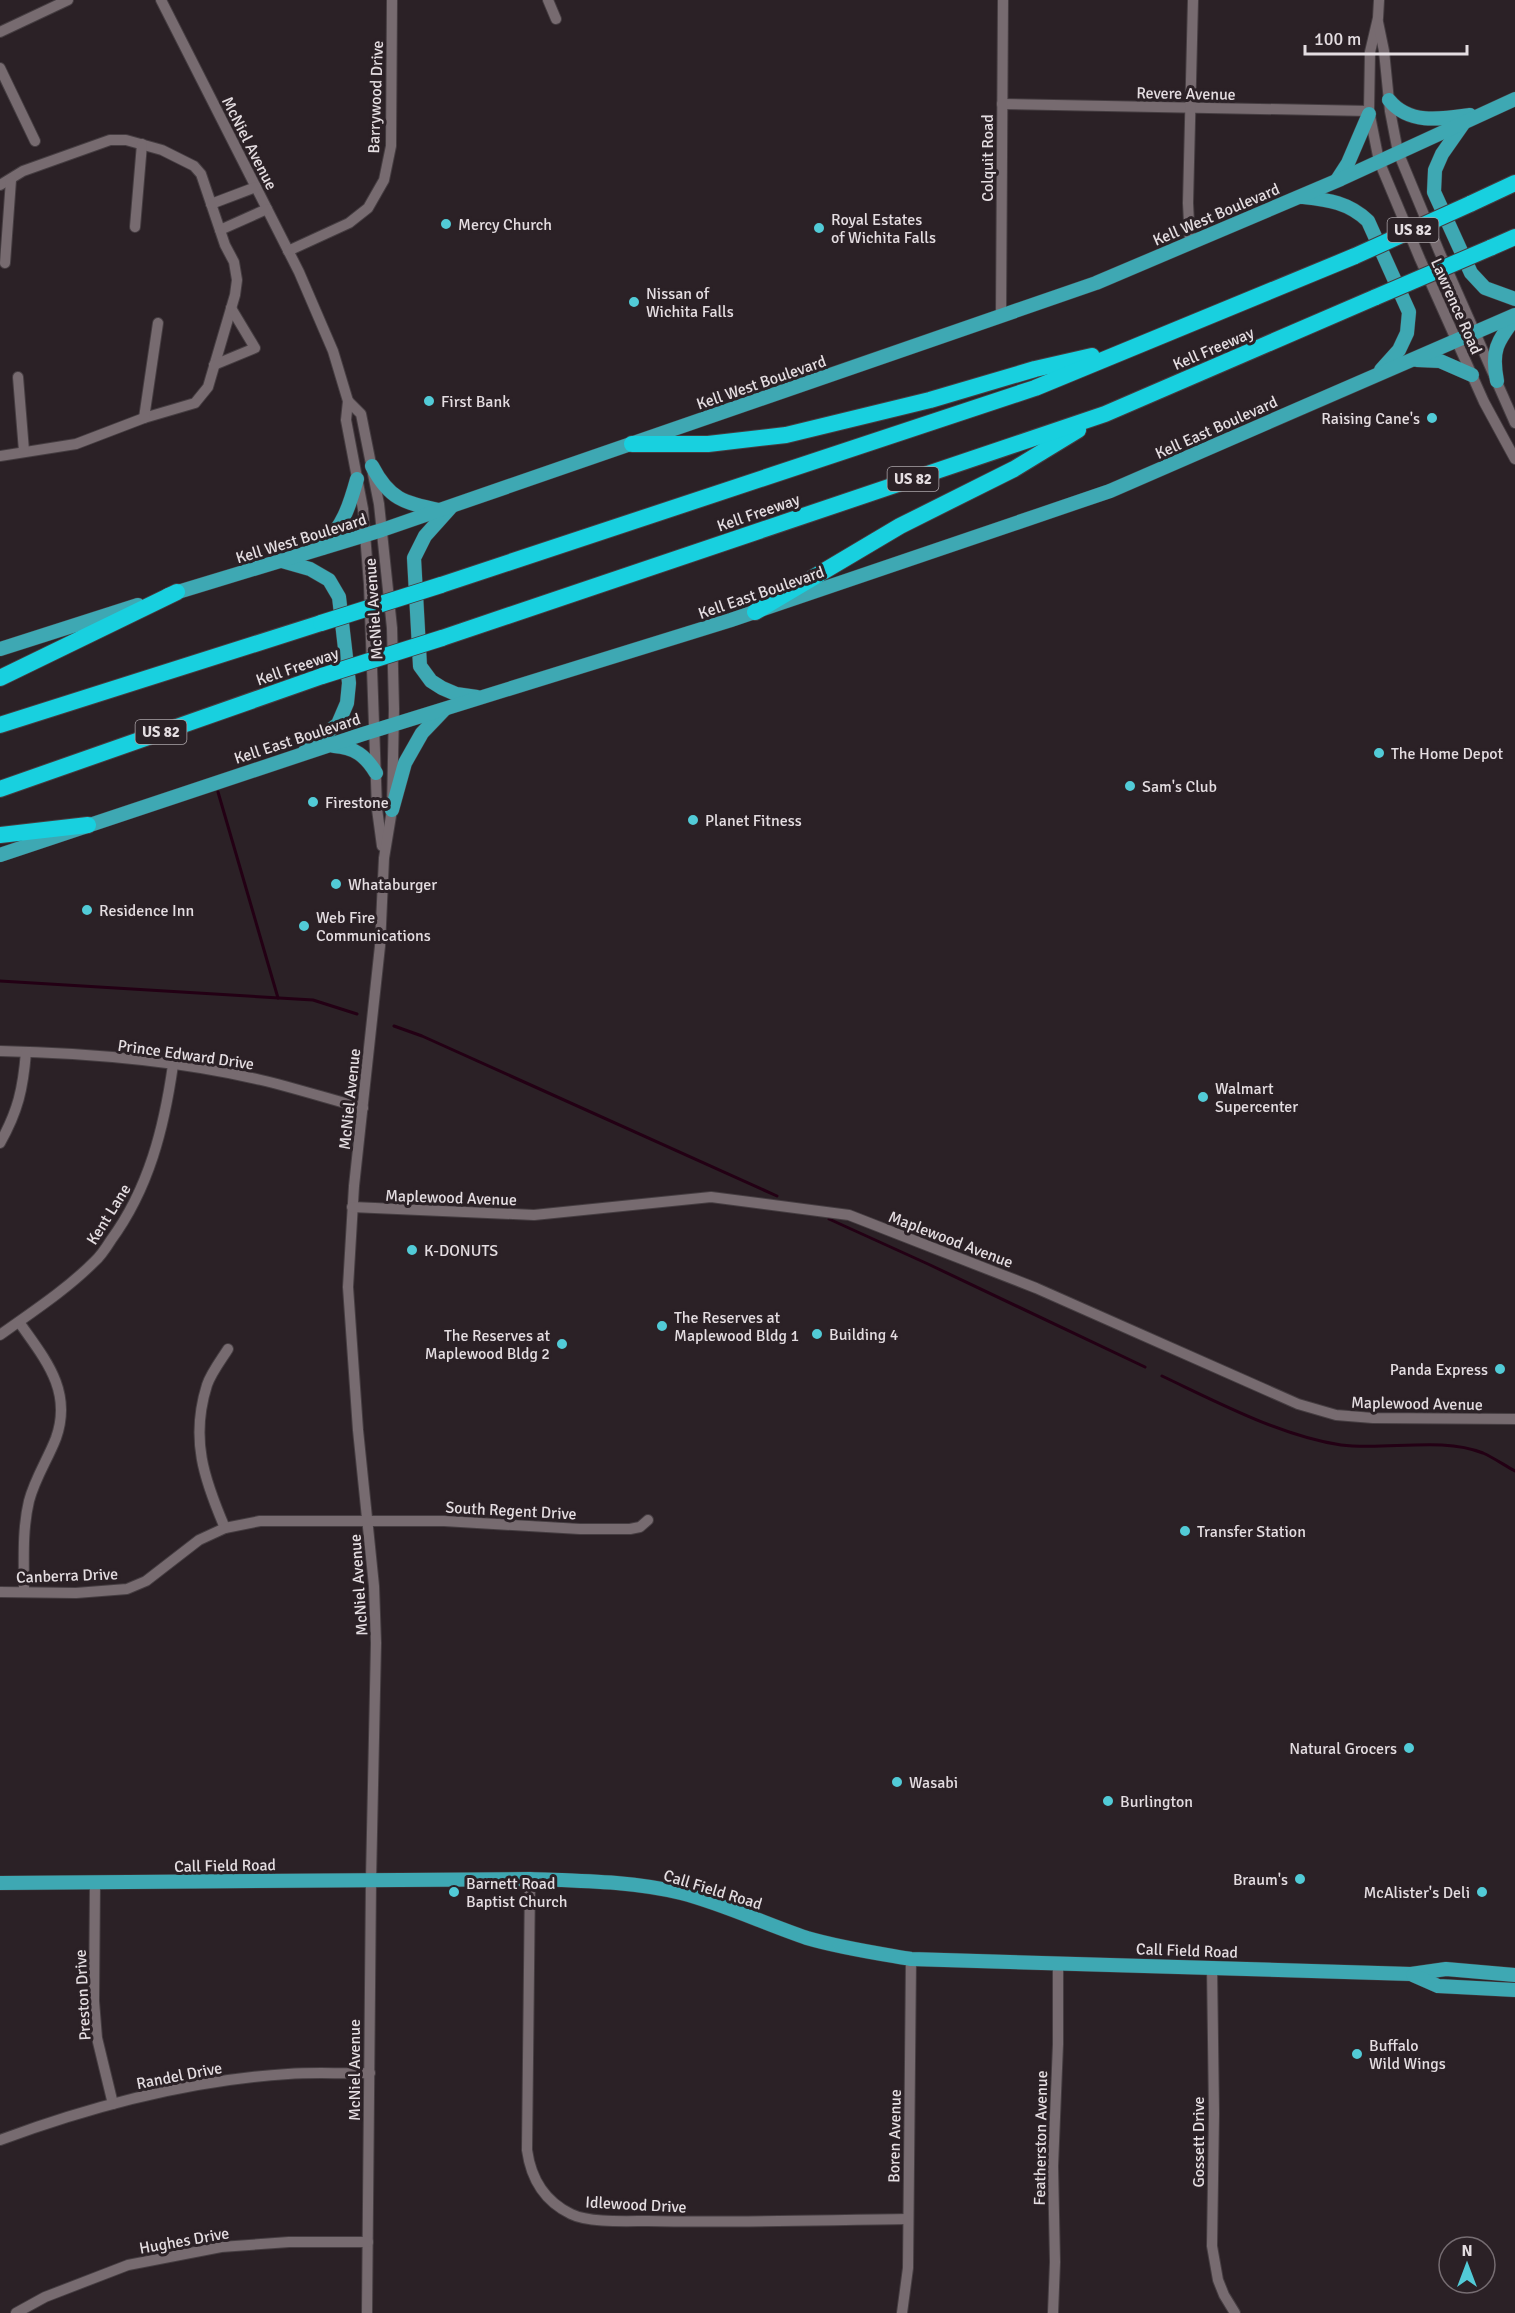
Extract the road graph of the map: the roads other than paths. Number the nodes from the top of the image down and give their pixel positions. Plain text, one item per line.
1 (68, 0) edge
2 (161, 0) edge
3 (392, 0) edge
4 (548, 0) edge
5 (1003, 0) edge
6 (1193, 0) edge
7 (1379, 0) edge
8 (1378, 18) junction
9 (556, 19) dead end
10 (0, 32) edge
11 (0, 68) edge
12 (1515, 99) edge
13 (1389, 100) junction
14 (1002, 104) junction
15 (1190, 108) junction
16 (1369, 113) junction
17 (1484, 113) junction
18 (1464, 122) junction
19 (35, 141) dead end
20 (141, 144) junction
21 (1398, 152) junction
22 (1379, 161) junction
23 (11, 180) junction
24 (1337, 181) junction
25 (1515, 183) edge
26 (0, 185) edge
27 (256, 187) junction
28 (1299, 197) junction
29 (211, 204) junction
30 (267, 209) junction
31 (135, 227) dead end
32 (220, 230) junction
33 (1515, 237) edge
34 (1190, 243) junction
35 (288, 251) junction
36 (5, 262) dead end
37 (1515, 299) edge
38 (231, 308) junction
39 (1001, 316) junction
40 (1515, 316) edge
41 (158, 323) dead end
42 (1475, 332) junction
43 (1456, 341) junction
44 (1137, 346) junction
45 (1412, 360) junction
46 (214, 365) junction
47 (1377, 374) junction
48 (1472, 375) junction
49 (18, 377) dead end
50 (1497, 381) junction
51 (348, 401) junction
52 (1105, 414) junction
53 (144, 418) junction
54 (1515, 423) edge
55 (632, 444) junction
56 (24, 451) junction
57 (0, 456) edge
58 (1515, 459) edge
59 (372, 466) junction
60 (357, 479) junction
61 (446, 508) junction
62 (382, 530) junction
63 (365, 536) junction
64 (320, 550) junction
65 (282, 561) junction
66 (177, 592) junction
67 (755, 612) junction
68 (0, 649) edge
69 (0, 678) edge
70 (481, 698) junction
71 (446, 709) junction
72 (0, 725) edge
73 (394, 725) junction
74 (374, 731) junction
75 (323, 747) junction
76 (297, 756) junction
77 (376, 773) junction
78 (0, 789) edge
79 (392, 810) junction
80 (88, 825) junction
81 (0, 835) edge
82 (0, 855) edge
83 (384, 858) junction
84 (0, 1051) edge
85 (26, 1052) junction
86 (173, 1065) junction
87 (363, 1108) junction
88 (0, 1143) edge
89 (352, 1208) junction
90 (19, 1322) junction
91 (0, 1335) edge
92 (228, 1349) dead end
93 (1515, 1419) edge
94 (648, 1520) dead end
95 (368, 1521) junction
96 (225, 1528) junction
97 (0, 1592) edge
98 (24, 1592) junction
99 (530, 1879) junction
100 (371, 1880) junction
101 (0, 1883) edge
102 (95, 1883) junction
103 (911, 1959) junction
104 (1058, 1964) junction
105 (1212, 1967) junction
106 (1411, 1974) junction
107 (1515, 1975) edge
108 (1515, 1990) edge
109 (370, 2073) junction
110 (113, 2104) junction
111 (0, 2140) edge
112 (908, 2219) junction
113 (368, 2242) junction
114 (16, 2313) edge
115 (367, 2313) edge
116 (902, 2313) edge
117 (1053, 2313) edge
118 (1235, 2313) edge

1 - 10 street
2 - 27 street, McNiel Avenue
3 - 35 street, Barrywood Drive
4 - 9 street
5 - 14 street, Colquit Road
6 - 15 street
7 - 8 street
8 - 13 street, Lawrence Road
8 - 16 street, Lawrence Road
11 - 19 street
12 - 17 main road, Kell West Boulevard
13 - 17 main road
13 - 21 street, Lawrence Road
14 - 15 street, Revere Avenue
14 - 39 street, Colquit Road
15 - 16 street, Revere Avenue
15 - 34 street
16 - 22 street, Lawrence Road
16 - 24 main road
17 - 18 main road, Kell West Boulevard
18 - 21 main road, Kell West Boulevard
18 - 37 main road
20 - 23 street
20 - 29 street
20 - 31 street
21 - 22 main road, Kell West Boulevard
21 - 42 street, Lawrence Road
22 - 24 main road, Kell West Boulevard
22 - 43 street, Lawrence Road
23 - 26 street
23 - 36 street
24 - 28 main road, Kell West Boulevard
25 - 44 highway, Kell Freeway / US 82, bridge
27 - 29 street
27 - 30 street, McNiel Avenue
28 - 34 main road, Kell West Boulevard
28 - 47 main road
29 - 32 street
30 - 32 street
30 - 35 street, McNiel Avenue
32 - 38 street
33 - 52 highway, Kell Freeway / US 82, bridge
34 - 39 main road, Kell West Boulevard
35 - 51 street, McNiel Avenue
38 - 46 street
38 - 46 street
39 - 55 main road, Kell West Boulevard
40 - 42 main road, Kell East Boulevard
40 - 50 main road
41 - 53 street
42 - 43 main road, Kell East Boulevard
42 - 50 street, Lawrence Road
43 - 45 main road, Kell East Boulevard
43 - 48 street, Lawrence Road
44 - 55 highway
44 - 72 highway, Kell Freeway / US 82, bridge
45 - 47 main road, Kell East Boulevard
45 - 48 main road
46 - 53 street
47 - 67 main road, Kell East Boulevard
48 - 58 street, Lawrence Road
49 - 56 street
50 - 54 street, Lawrence Road
51 - 59 street, McNiel Avenue
51 - 60 street, McNiel Avenue
52 - 67 highway
52 - 78 highway, Kell Freeway / US 82, bridge
53 - 56 street
55 - 61 main road, Kell West Boulevard
56 - 57 street
59 - 61 main road
59 - 62 street, McNiel Avenue
60 - 63 street, McNiel Avenue
60 - 64 main road
61 - 62 main road, Kell West Boulevard
61 - 70 main road
62 - 63 main road, Kell West Boulevard
62 - 73 street, McNiel Avenue
63 - 64 main road, Kell West Boulevard
63 - 74 street, McNiel Avenue
64 - 65 main road, Kell West Boulevard
65 - 66 main road, Kell West Boulevard
65 - 76 main road
66 - 68 main road, Kell West Boulevard
66 - 69 highway
67 - 70 main road, Kell East Boulevard
70 - 71 main road, Kell East Boulevard
71 - 73 main road, Kell East Boulevard
71 - 79 main road
73 - 74 main road, Kell East Boulevard
73 - 79 street, McNiel Avenue
74 - 75 main road, Kell East Boulevard
74 - 77 street, McNiel Avenue
75 - 76 main road, Kell East Boulevard
75 - 77 main road
76 - 80 main road, Kell East Boulevard
77 - 83 street, McNiel Avenue
79 - 83 street, McNiel Avenue
80 - 81 highway
80 - 82 main road, Kell East Boulevard
83 - 87 street, McNiel Avenue
84 - 85 street, Prince Edward Drive
85 - 86 street, Prince Edward Drive
85 - 88 street
86 - 87 street, Prince Edward Drive
86 - 90 street, Kent Lane
87 - 89 street, McNiel Avenue
89 - 93 street, Maplewood Avenue
89 - 95 street, McNiel Avenue
90 - 91 street, Kent Lane
90 - 98 street
92 - 96 street
94 - 95 street, South Regent Drive
95 - 96 street, Canberra Drive
95 - 100 street, McNiel Avenue
96 - 98 street, Canberra Drive
97 - 98 street, Canberra Drive
99 - 100 main road, Call Field Road
99 - 103 main road, Call Field Road
99 - 112 street, Idlewood Drive
100 - 102 main road, Call Field Road
100 - 109 street, McNiel Avenue
101 - 102 main road, Call Field Road
102 - 110 street, Preston Drive
103 - 104 main road, Call Field Road
103 - 112 street, Boren Avenue
104 - 105 main road, Call Field Road
104 - 117 street, Featherston Avenue
105 - 106 main road, Call Field Road
105 - 118 street, Gossett Drive
106 - 107 main road, Call Field Road
106 - 108 main road, Call Field Road
109 - 110 street, Randel Drive
109 - 113 street, McNiel Avenue
110 - 111 street, Randel Drive
112 - 116 street, Boren Avenue
113 - 114 street, Hughes Drive
113 - 115 street, McNiel Avenue

